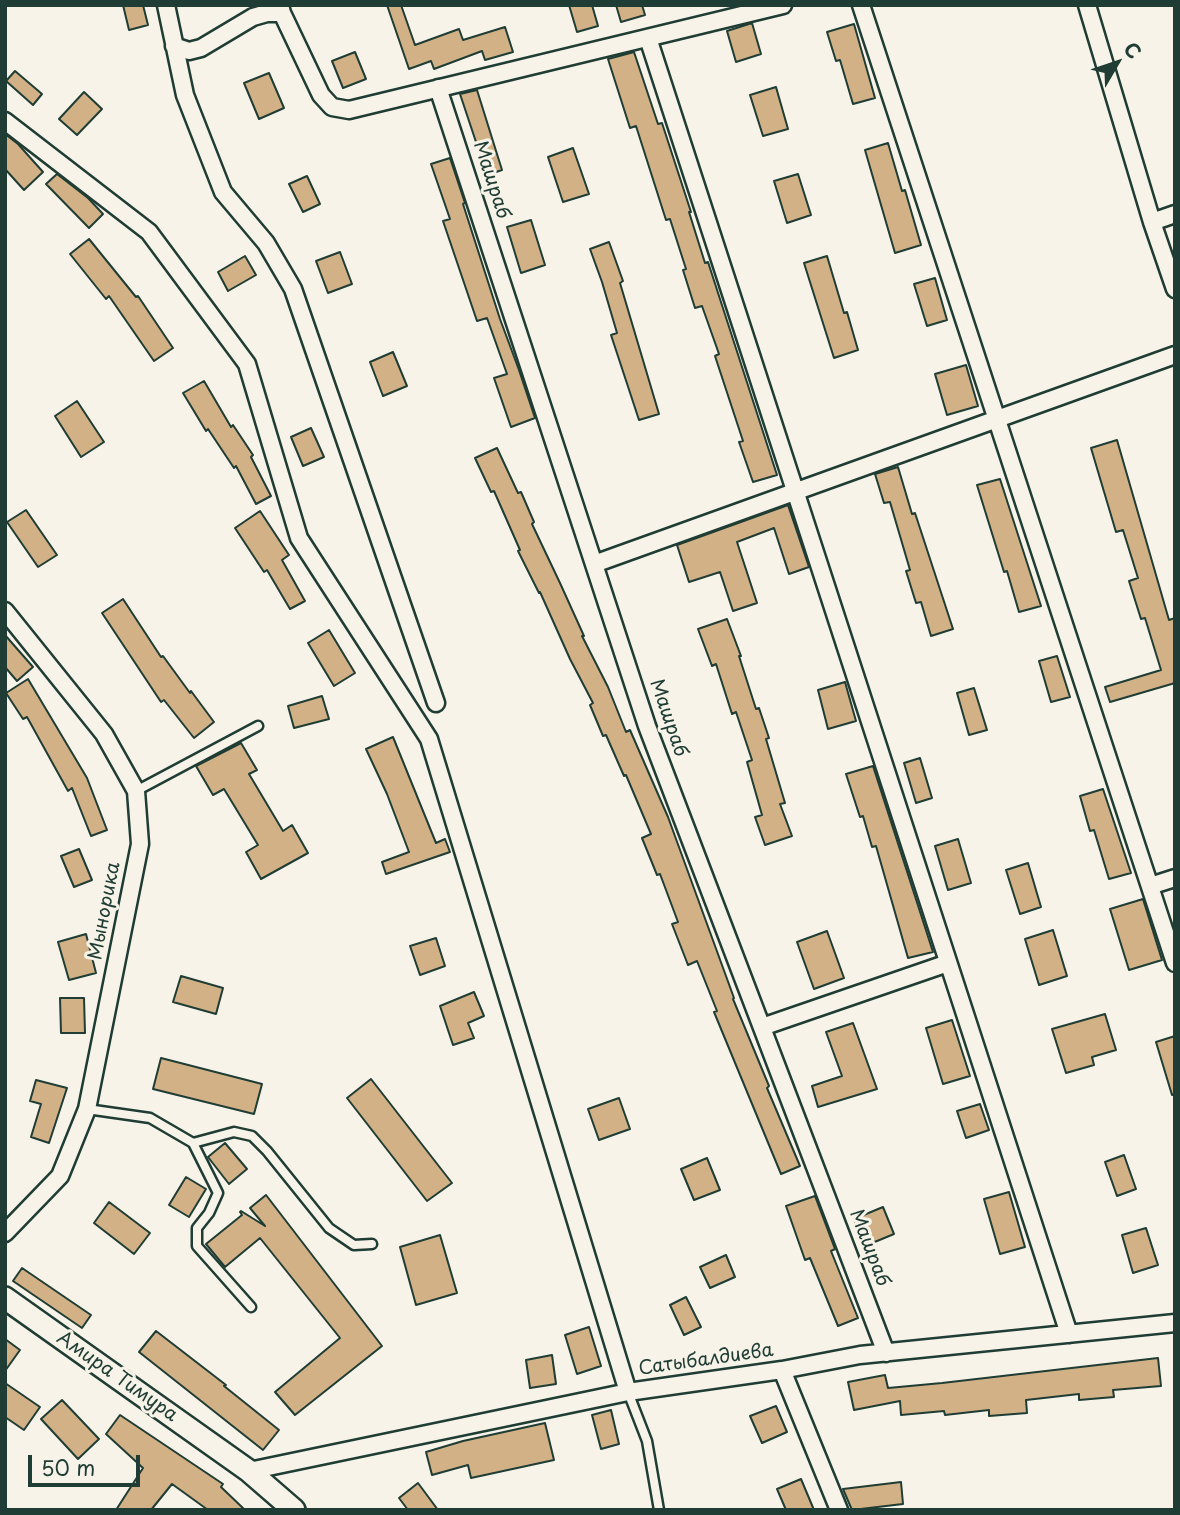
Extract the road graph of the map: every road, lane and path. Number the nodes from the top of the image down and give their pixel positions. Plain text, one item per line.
1 (166, 5) edge
2 (783, 5) edge
3 (861, 5) edge
4 (1087, 5) edge
5 (281, 9) edge
6 (648, 38) junction
7 (174, 46) junction
8 (438, 88) junction
9 (5, 121) edge
10 (1175, 214) edge
11 (1153, 222) junction
12 (1175, 289) edge
13 (1175, 355) edge
14 (997, 419) junction
15 (795, 492) junction
16 (594, 564) junction
17 (5, 611) edge
18 (436, 703) dead end
19 (258, 726) dead end
20 (136, 791) junction
21 (1175, 878) edge
22 (1150, 886) junction
23 (948, 963) junction
24 (1175, 963) edge
25 (762, 1027) junction
26 (87, 1109) junction
27 (193, 1143) junction
28 (5, 1233) edge
29 (372, 1244) dead end
30 (5, 1298) edge
31 (251, 1307) dead end
32 (1175, 1323) edge
33 (1069, 1334) junction
34 (886, 1353) junction
35 (782, 1370) junction
36 (628, 1392) junction
37 (249, 1471) junction
38 (294, 1510) edge
39 (659, 1510) edge
40 (839, 1510) edge

1 - 7 street
2 - 6 street
3 - 14 street
4 - 11 street
5 - 7 street
5 - 8 street
6 - 8 street
6 - 15 street
7 - 18 street
8 - 16 street, Машраб
9 - 36 street
10 - 11 street
11 - 12 street
13 - 14 street
14 - 15 street
14 - 22 street
15 - 16 street
15 - 23 street
16 - 25 street, Машраб
17 - 20 street, Мынорика
19 - 20 lane
20 - 26 street, Мынорика
21 - 22 street
22 - 24 street
23 - 25 street
23 - 33 street
25 - 34 street, Машраб
26 - 27 lane
26 - 28 street, Мынорика
27 - 29 lane
27 - 31 lane
30 - 37 street, Амира Тимура
32 - 33 street, Сатыбалдиева
33 - 34 street, Сатыбалдиева
34 - 35 street, Сатыбалдиева
35 - 36 street, Сатыбалдиева
35 - 40 street
36 - 37 street, Сатыбалдиева
36 - 39 lane
37 - 38 street, Амира Тимура

